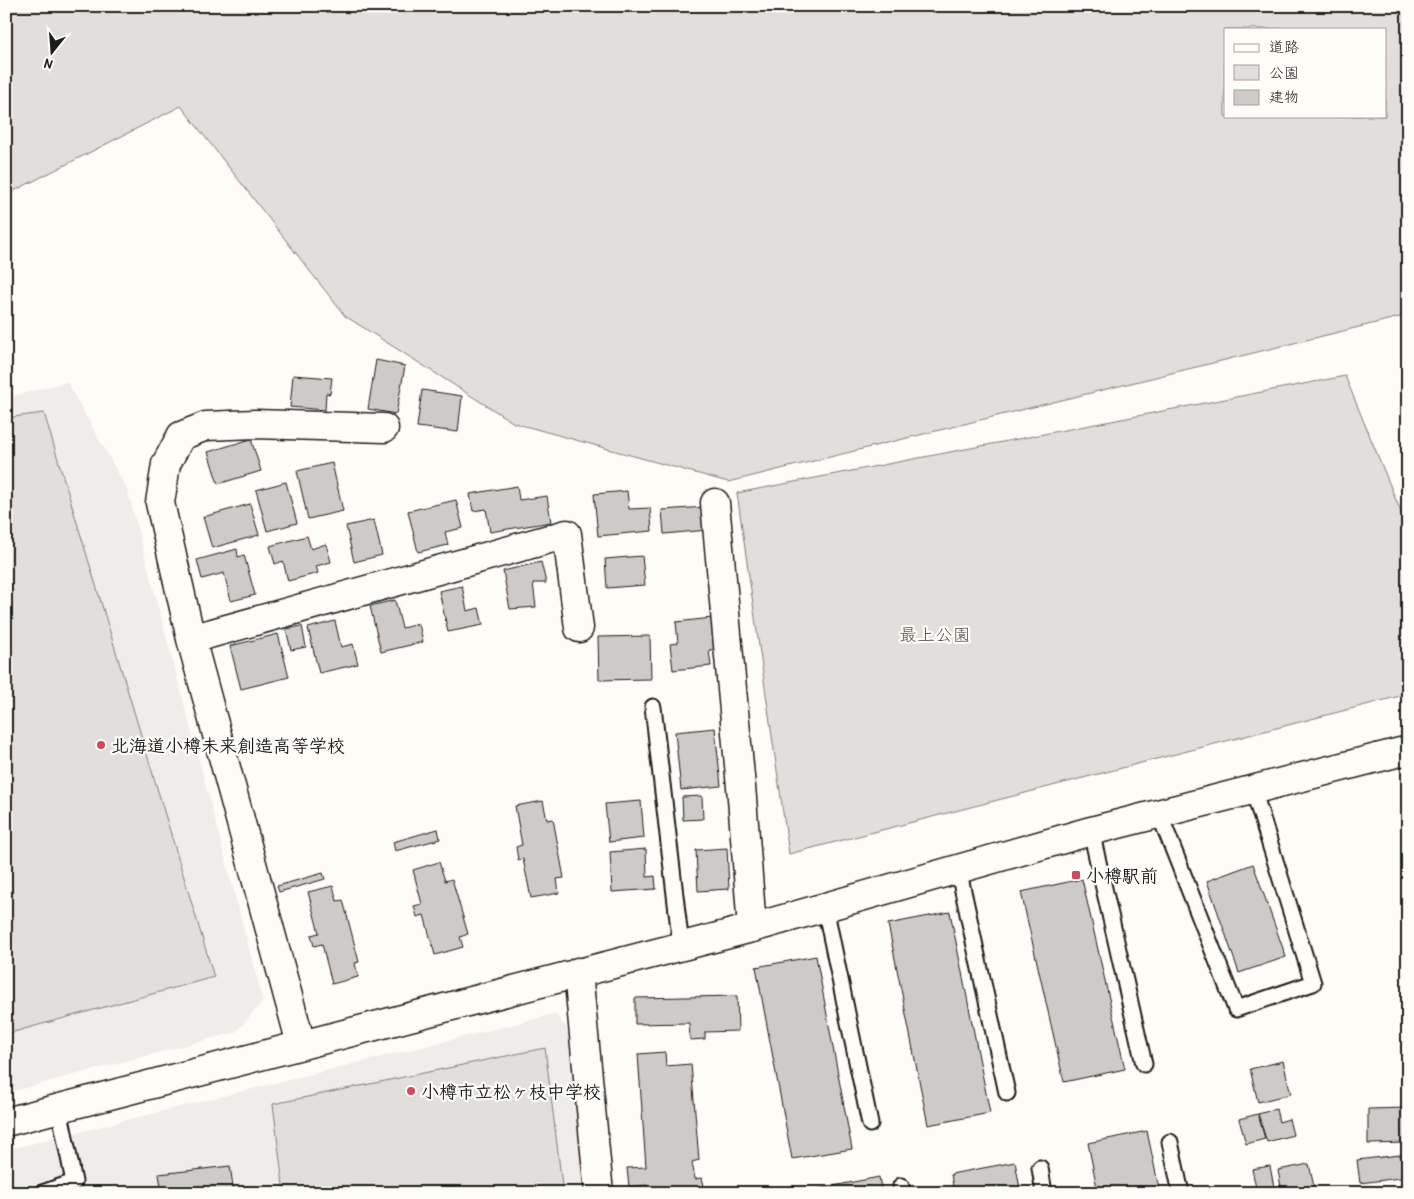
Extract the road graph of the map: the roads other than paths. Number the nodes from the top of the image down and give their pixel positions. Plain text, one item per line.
1 (384, 428) dead end
2 (715, 503) dead end
3 (579, 628) dead end
4 (191, 639) junction
5 (653, 707) dead end
6 (1408, 750) edge
7 (1253, 789) junction
8 (1159, 814) junction
9 (1091, 831) junction
10 (958, 868) junction
11 (825, 907) junction
12 (752, 928) junction
13 (681, 946) junction
14 (578, 972) junction
15 (301, 1044) junction
16 (1144, 1064) dead end
17 (1007, 1093) dead end
18 (59, 1108) junction
19 (6, 1122) edge
20 (870, 1124) dead end
21 (1170, 1142) dead end
22 (1040, 1168) dead end
23 (42, 1193) edge
24 (599, 1193) edge
25 (1044, 1193) edge
26 (1181, 1193) edge

1 - 4 street
2 - 12 street
3 - 4 street
4 - 15 street
5 - 13 lane
6 - 7 street
7 - 8 street
7 - 8 lane
8 - 9 street
9 - 10 street
9 - 16 lane
10 - 11 street
10 - 17 lane
11 - 12 street
11 - 20 lane
12 - 13 street
13 - 14 street
14 - 15 street
14 - 24 street
15 - 18 street
18 - 19 street
18 - 23 lane
21 - 26 lane
22 - 25 lane

